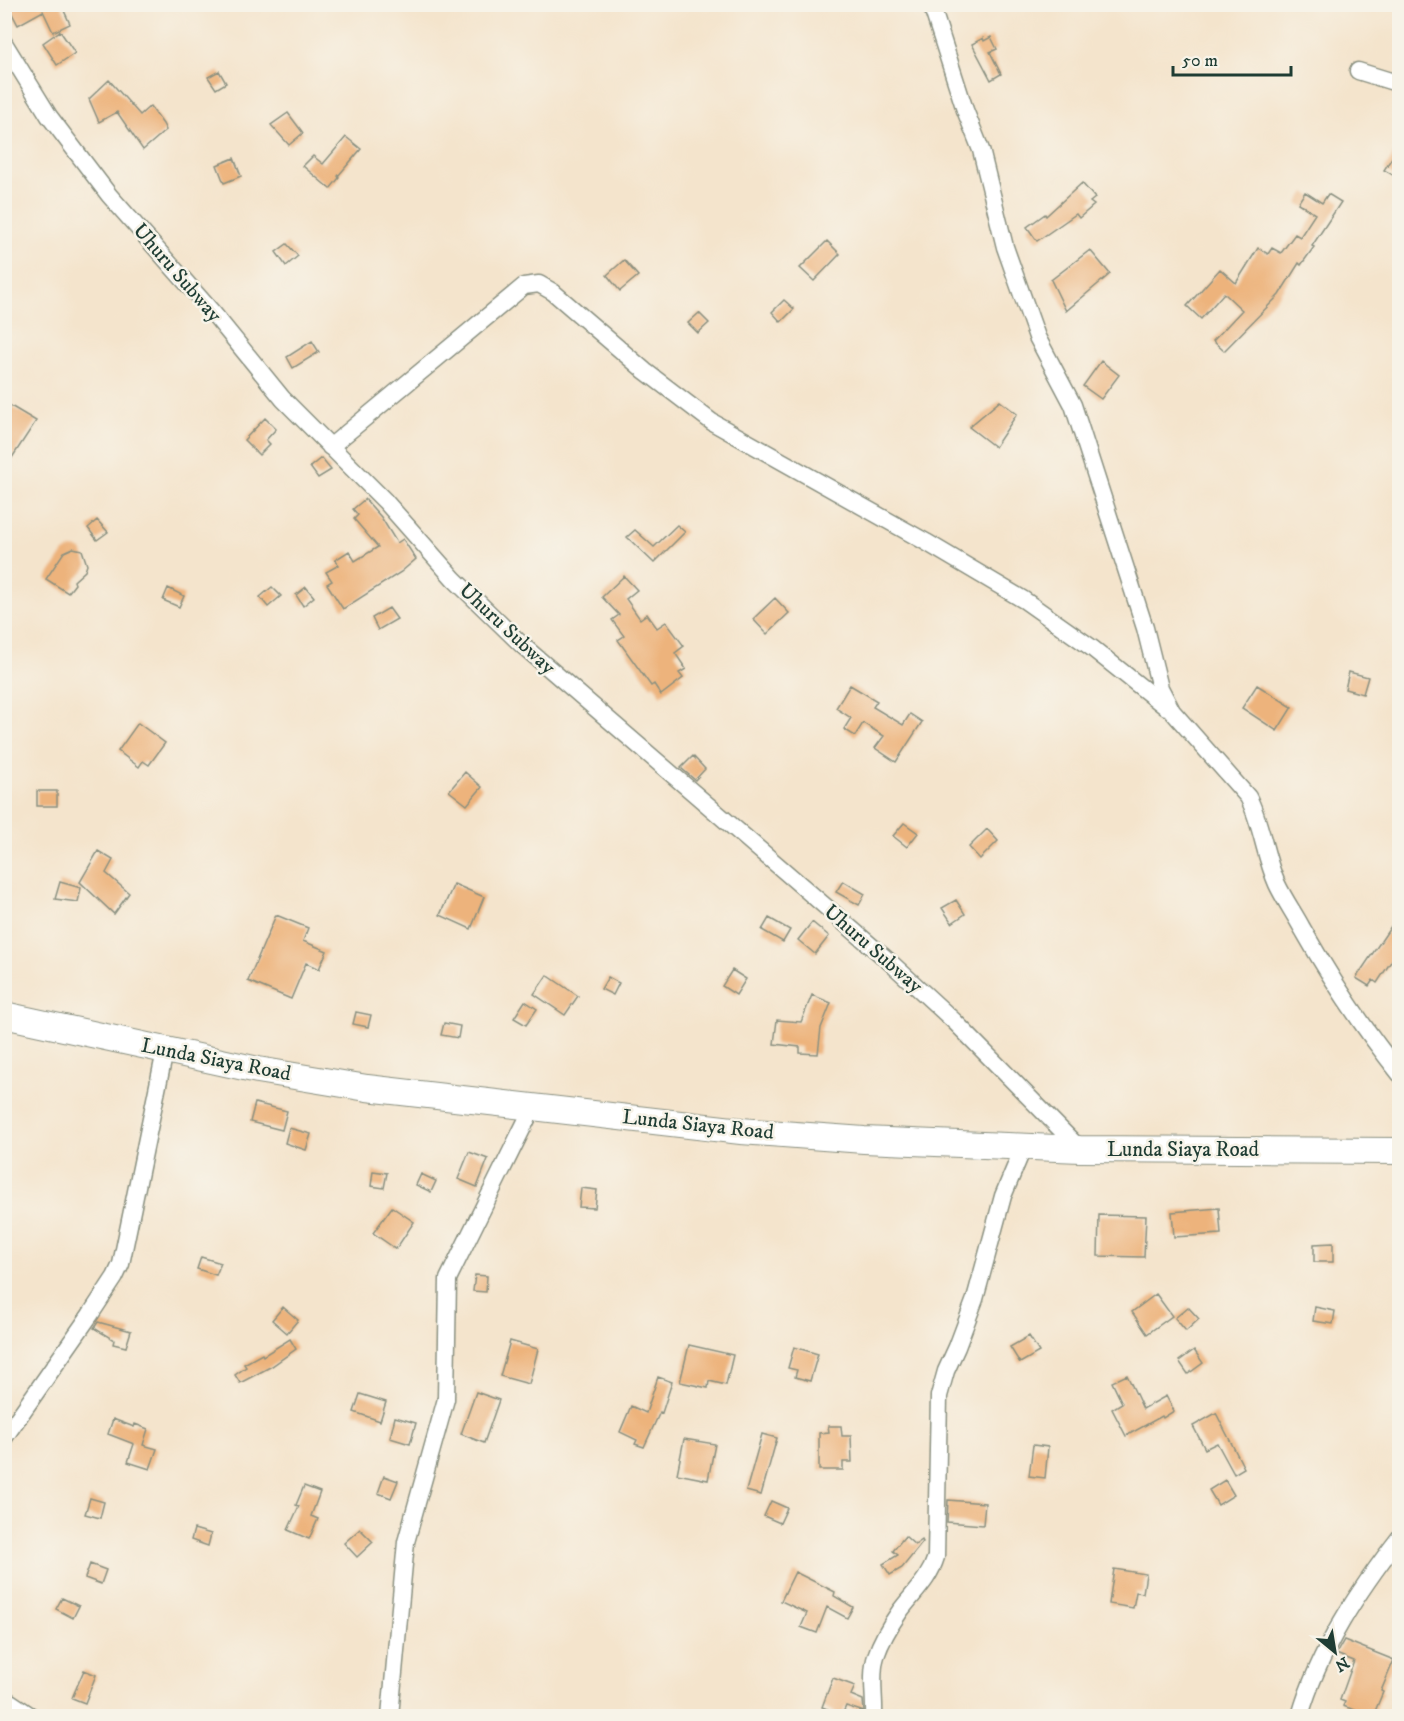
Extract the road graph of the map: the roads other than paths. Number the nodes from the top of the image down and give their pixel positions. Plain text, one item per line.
1 (931, 4) edge
2 (4, 43) edge
3 (1358, 70) dead end
4 (1400, 84) edge
5 (330, 447) junction
6 (1172, 711) junction
7 (4, 1015) edge
8 (165, 1051) junction
9 (1400, 1074) edge
10 (533, 1107) junction
11 (1024, 1146) junction
12 (1080, 1149) junction
13 (1400, 1151) edge
14 (4, 1438) edge
15 (1400, 1537) edge
16 (4, 1698) edge
17 (31, 1716) edge
18 (390, 1716) edge
19 (874, 1716) edge
20 (1300, 1716) edge

1 - 6 street
2 - 5 street, Uhuru Subway
3 - 4 street
5 - 6 street
5 - 12 street, Uhuru Subway
6 - 9 street
7 - 8 main road, Lunda Siaya Road
8 - 10 main road, Lunda Siaya Road
8 - 14 street
10 - 11 main road, Lunda Siaya Road
10 - 18 street
11 - 12 main road, Lunda Siaya Road
11 - 19 street
12 - 13 main road, Lunda Siaya Road
15 - 20 street
16 - 17 street

